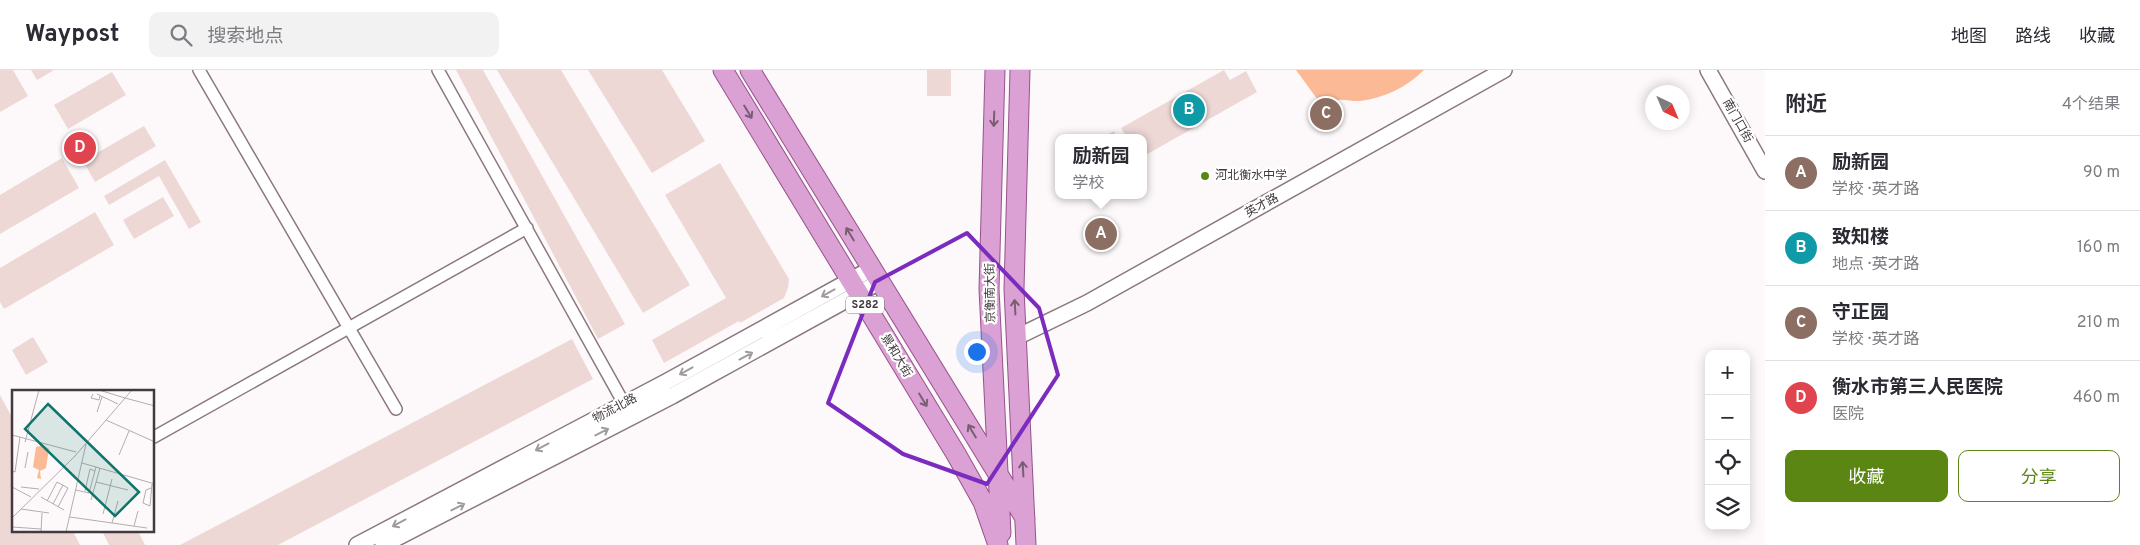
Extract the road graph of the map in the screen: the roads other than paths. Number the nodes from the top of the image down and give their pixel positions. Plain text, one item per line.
1 (199, 70) edge
2 (438, 70) edge
3 (722, 70) edge
4 (750, 70) edge
5 (995, 70) edge
6 (1020, 70) edge
7 (1504, 70) edge
8 (1708, 70) edge
9 (1765, 172) edge
10 (526, 228) junction
11 (875, 276) junction
12 (854, 288) junction
13 (349, 328) junction
14 (1017, 337) junction
15 (622, 400) dead end
16 (396, 409) dead end
17 (155, 436) edge
18 (998, 474) junction
19 (1025, 518) junction
20 (358, 545) edge
21 (383, 545) edge
22 (999, 545) edge
23 (1026, 545) edge

1 - 13 street
2 - 10 street
3 -> 12 main road, 景和大街 / S282
11 -> 4 main road, 景和大街 / S282
5 -> 18 main road, 京衡南大街
14 -> 6 main road, 京衡南大街
7 - 14 street, 英才路
8 - 9 street, 南门口街
10 - 13 street
10 - 15 street
11 - 12 street, 物流北路
18 -> 11 main road, 景和大街 / S282
12 -> 20 street, 物流北路
21 -> 12 street, 物流北路
12 -> 22 main road, 景和大街 / S282
13 - 16 street
13 - 17 street
19 -> 14 main road, 京衡南大街
18 - 19 main road, 景和大街 / S282
18 - 22 main road, 京衡南大街
19 - 23 main road, 京衡南大街

